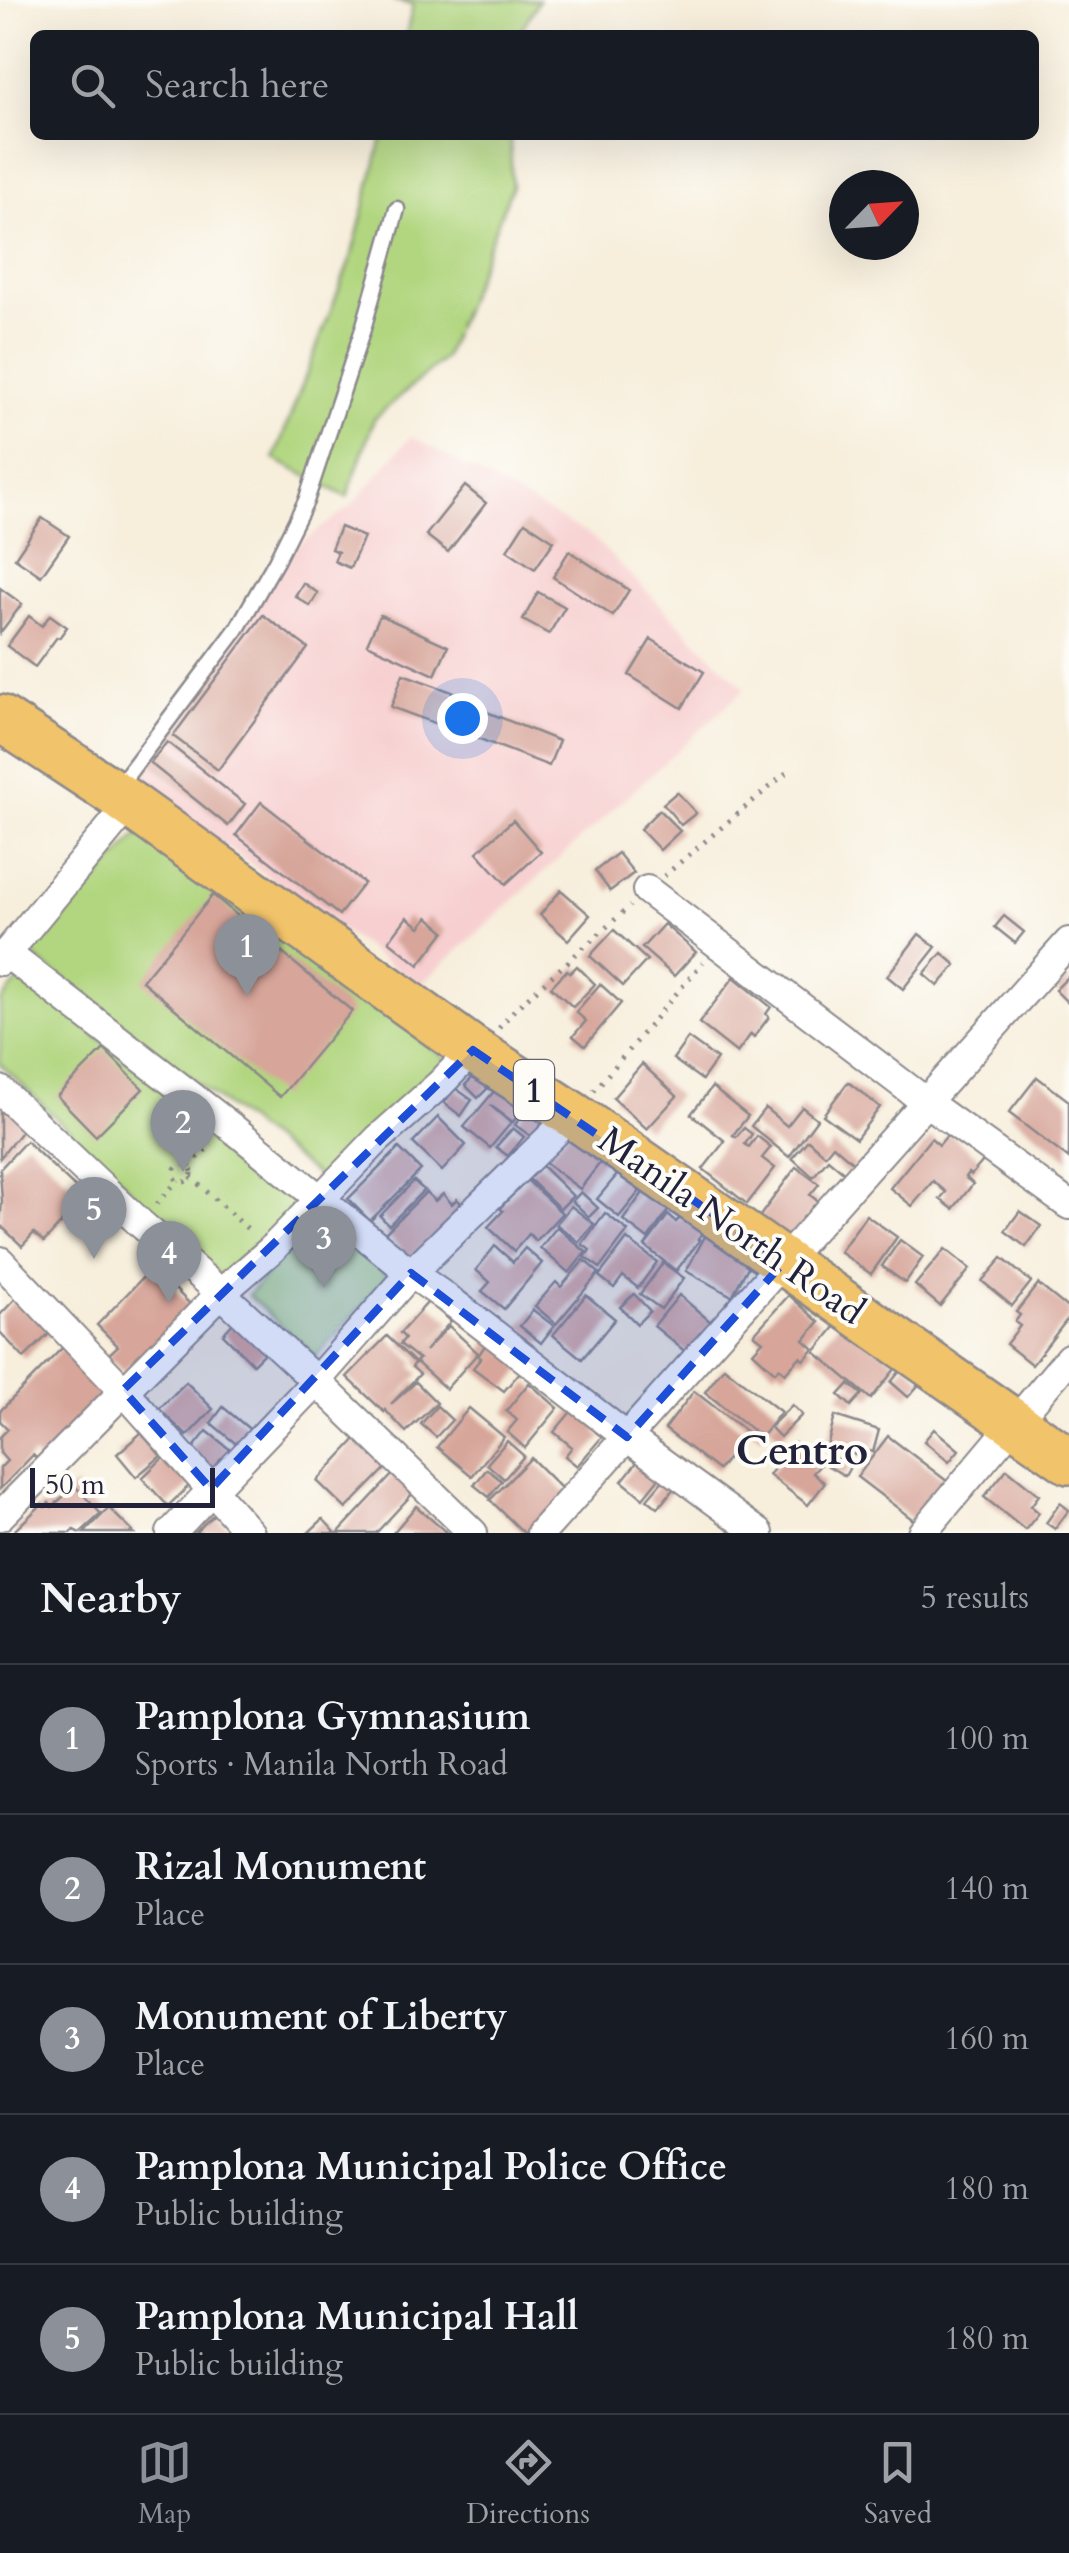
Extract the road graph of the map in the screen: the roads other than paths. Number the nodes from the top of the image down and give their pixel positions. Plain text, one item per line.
1 (397, 209) dead end
2 (0, 718) edge
3 (121, 799) junction
4 (647, 890) dead end
5 (1069, 942) edge
6 (3, 957) edge
7 (473, 1050) junction
8 (0, 1090) edge
9 (926, 1102) junction
10 (573, 1115) junction
11 (318, 1199) junction
12 (1069, 1205) edge
13 (0, 1260) edge
14 (784, 1262) junction
15 (411, 1273) junction
16 (221, 1292) junction
17 (1069, 1358) edge
18 (316, 1380) junction
19 (122, 1390) junction
20 (1017, 1423) junction
21 (627, 1437) junction
22 (1069, 1460) edge
23 (211, 1489) junction
24 (0, 1516) edge
25 (171, 1533) edge
26 (250, 1533) edge
27 (473, 1533) edge
28 (541, 1533) edge
29 (759, 1533) edge
30 (922, 1533) edge

1 - 3 lane
2 - 3 highway, Manila North Road / 1
3 - 6 street
3 - 7 highway, Manila North Road / 1
4 - 9 street
5 - 9 street
6 - 11 street
7 - 10 highway, Manila North Road / 1
7 - 11 street
8 - 16 street
9 - 12 street
9 - 14 street
10 - 14 highway, Manila North Road / 1
10 - 15 street
11 - 15 street
11 - 16 street
13 - 19 street
14 - 20 highway, Manila North Road / 1
14 - 21 street
15 - 18 street
15 - 21 street
16 - 18 street
16 - 19 street
17 - 20 street
18 - 23 street
18 - 27 street
19 - 23 street
19 - 24 street
20 - 22 highway, Manila North Road / 1
20 - 30 street
21 - 28 street
21 - 29 street
23 - 25 street
23 - 26 street

